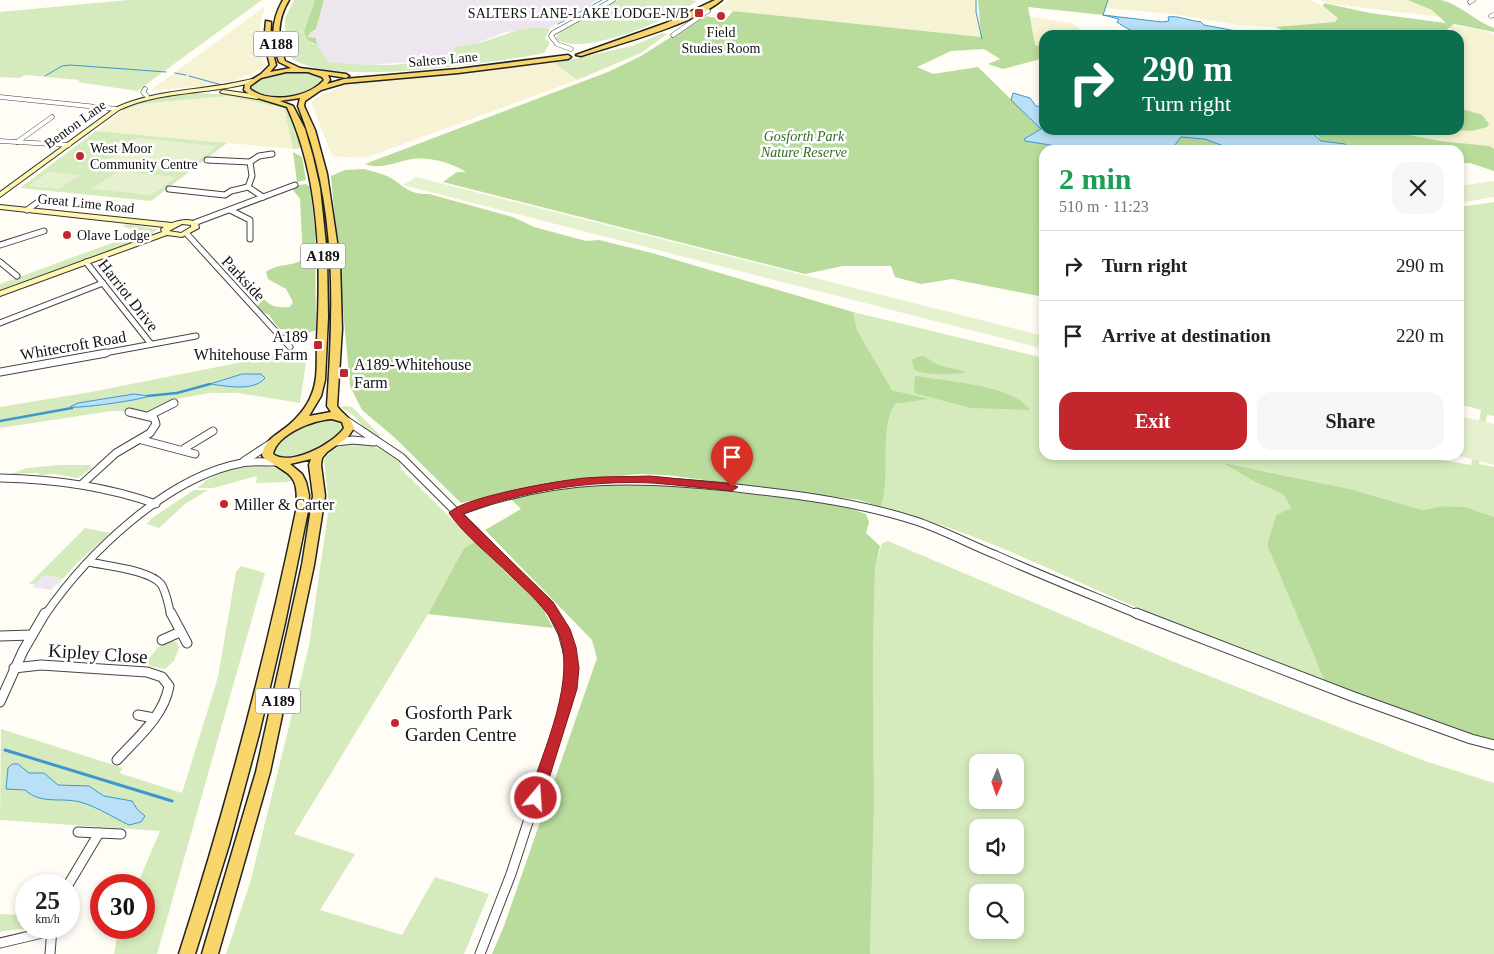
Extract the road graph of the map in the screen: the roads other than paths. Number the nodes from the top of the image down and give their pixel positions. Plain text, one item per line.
1 (278, 0) edge
2 (286, 0) edge
3 (613, 0) edge
4 (710, 0) edge
5 (719, 0) edge
6 (708, 11) dead end
7 (667, 25) junction
8 (683, 28) junction
9 (673, 35) dead end
10 (573, 49) junction
11 (560, 50) junction
12 (580, 55) junction
13 (568, 57) junction
14 (309, 70) junction
15 (318, 72) junction
16 (264, 75) junction
17 (252, 81) junction
18 (321, 88) junction
19 (173, 92) junction
20 (311, 92) junction
21 (0, 96) edge
22 (261, 97) junction
23 (117, 109) junction
24 (52, 117) dead end
25 (0, 141) edge
26 (17, 142) junction
27 (69, 145) junction
28 (272, 154) dead end
29 (207, 160) dead end
30 (250, 162) junction
31 (295, 185) dead end
32 (248, 187) junction
33 (169, 189) dead end
34 (0, 195) edge
35 (263, 197) junction
36 (45, 198) dead end
37 (0, 206) edge
38 (26, 210) junction
39 (230, 210) junction
40 (194, 223) junction
41 (168, 229) junction
42 (44, 231) dead end
43 (187, 234) junction
44 (250, 239) dead end
45 (0, 246) edge
46 (0, 262) edge
47 (86, 262) junction
48 (17, 276) dead end
49 (103, 283) junction
50 (0, 294) edge
51 (0, 323) edge
52 (296, 335) dead end
53 (196, 336) dead end
54 (283, 339) junction
55 (151, 344) junction
56 (290, 347) dead end
57 (0, 372) edge
58 (174, 403) dead end
59 (129, 412) dead end
60 (150, 415) junction
61 (344, 419) junction
62 (292, 428) junction
63 (213, 432) dead end
64 (142, 440) junction
65 (274, 441) junction
66 (377, 442) junction
67 (331, 445) junction
68 (185, 448) junction
69 (195, 454) dead end
70 (277, 462) junction
71 (239, 463) junction
72 (0, 478) edge
73 (82, 484) junction
74 (156, 504) junction
75 (455, 513) junction
76 (89, 562) junction
77 (180, 632) junction
78 (32, 635) junction
79 (0, 636) edge
80 (162, 640) dead end
81 (187, 643) dead end
82 (14, 668) junction
83 (0, 702) edge
84 (138, 715) dead end
85 (154, 718) junction
86 (1494, 745) edge
87 (117, 760) dead end
88 (78, 832) dead end
89 (99, 833) junction
90 (121, 834) dead end
91 (75, 874) edge
92 (15, 939) edge
93 (51, 939) edge
94 (0, 943) edge
95 (50, 954) edge
96 (187, 954) edge
97 (210, 954) edge
98 (480, 954) edge

1 - 16 main road, A188
2 - 14 main road, A188
3 - 11 street
4 - 7 main road
5 - 7 main road
6 - 8 street
7 - 8 street
7 - 10 main road
7 - 12 main road
8 - 9 street
10 - 11 main road, Salters Lane
10 - 12 main road
11 - 13 main road
11 - 15 main road, Salters Lane
12 - 13 main road, Salters Lane
13 - 18 main road, Salters Lane
14 - 15 main road, Salters Lane
14 - 16 main road
15 - 18 main road
16 - 17 main road
17 - 19 main road, Benton Lane
17 - 22 main road
18 - 20 main road, Salters Lane
19 - 22 main road, Benton Lane
19 - 23 main road, Benton Lane
20 - 22 main road, Salters Lane
20 - 61 main road, A189
21 - 23 street
22 - 62 main road, A189
23 - 27 main road, Benton Lane
24 - 26 street
25 - 26 street
26 - 27 street
27 - 34 main road, Benton Lane
28 - 30 street
29 - 30 street
30 - 32 street
31 - 35 street
32 - 33 street
32 - 35 street
35 - 39 street
36 - 38 street
37 - 38 main road, Great Lime Road
38 - 41 main road, Great Lime Road
39 - 40 street
39 - 44 street
40 - 41 main road
40 - 43 main road
41 - 43 main road
41 - 47 main road
42 - 45 street
43 - 54 street, Parkside
46 - 48 street
47 - 49 street, Harriot Drive
47 - 50 main road
49 - 51 street
49 - 55 street, Harriot Drive
52 - 54 street
53 - 55 street, Whitecroft Road
54 - 56 street, Parkside
55 - 57 street, Whitecroft Road
58 - 60 street
59 - 60 street
60 - 64 street
61 - 62 main road
61 - 66 street
61 - 67 main road
62 - 65 main road
63 - 68 street
64 - 68 street
64 - 73 street
65 - 70 main road
65 - 71 street
66 - 67 street
66 - 75 street
67 - 70 main road
67 - 97 main road, A189
68 - 69 street
70 - 71 street
70 - 96 main road, A189
71 - 74 street
72 - 73 street
73 - 74 street
74 - 76 street
75 - 86 street
75 - 98 street
76 - 77 street
76 - 78 street
77 - 80 street
77 - 81 street
78 - 79 street
78 - 82 street
82 - 83 street
82 - 85 street, Kipley Close
84 - 85 street
85 - 87 street, Kipley Close
88 - 89 street
89 - 90 street
89 - 91 street
92 - 94 street
93 - 95 street

